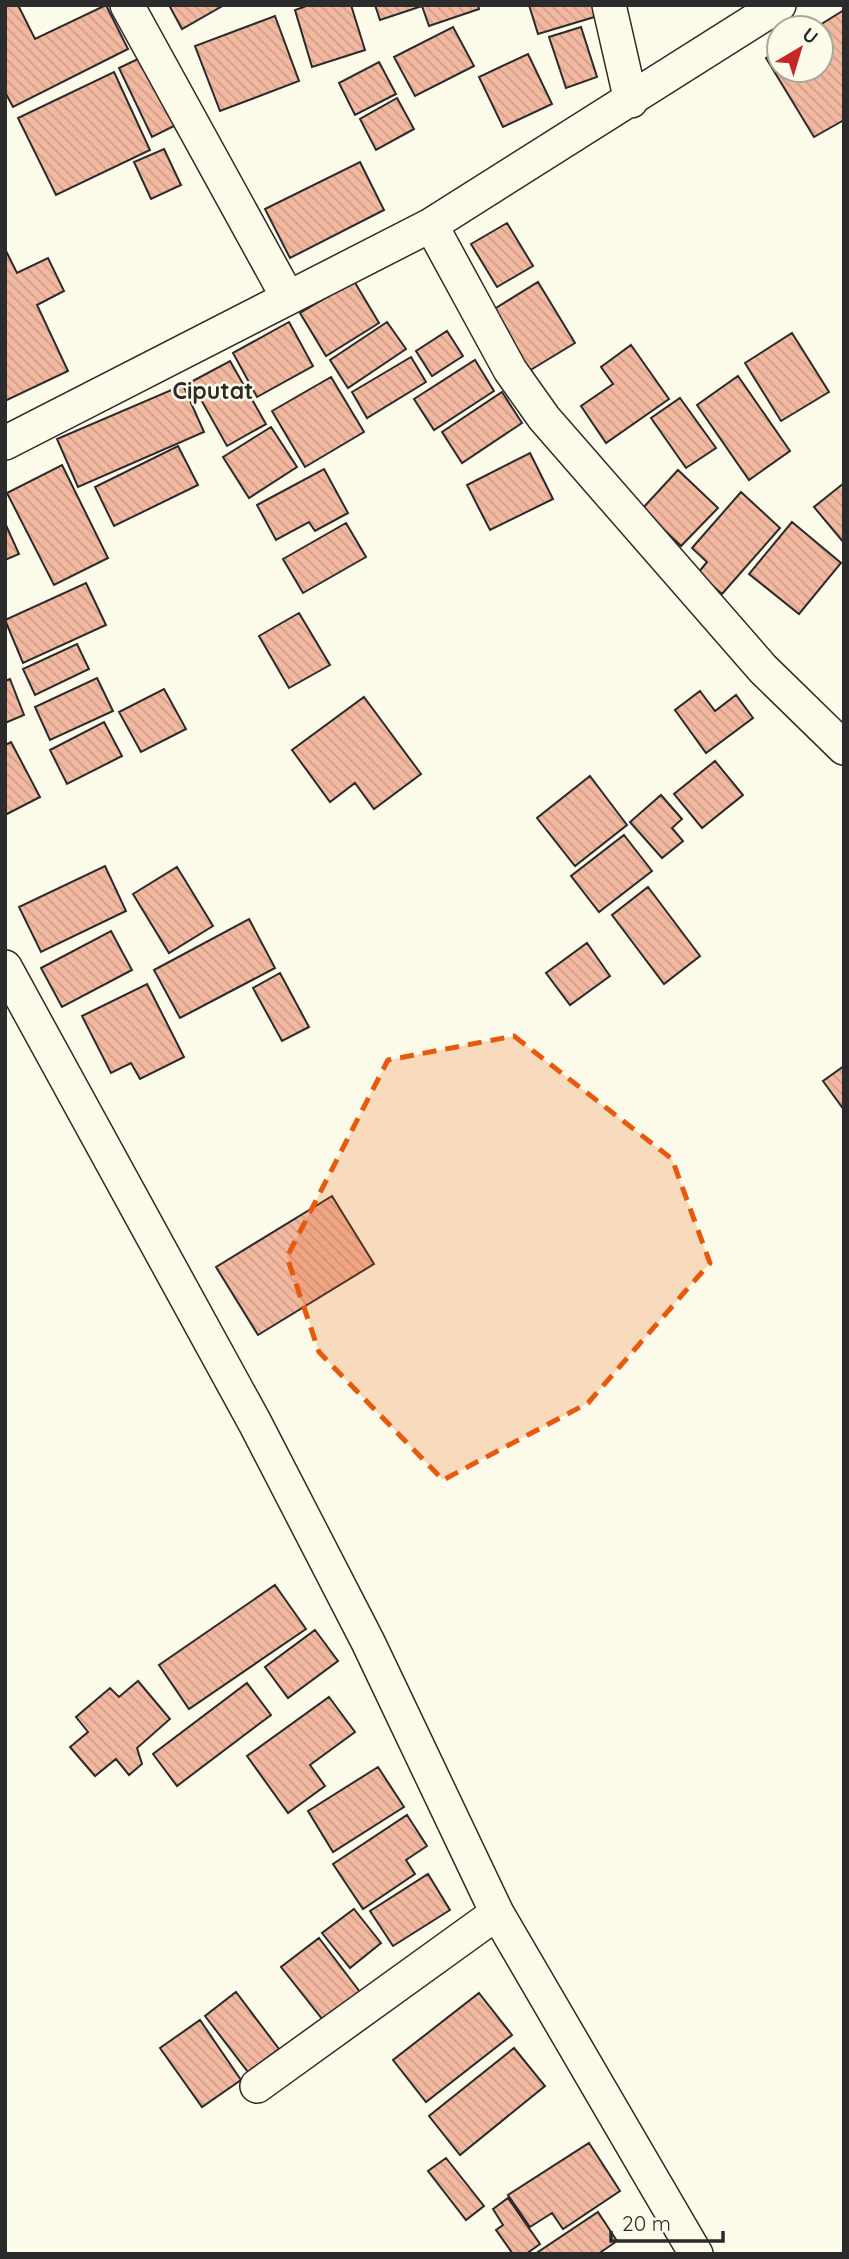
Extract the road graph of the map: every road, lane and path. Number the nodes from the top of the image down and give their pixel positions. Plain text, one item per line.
1 (127, 5) edge
2 (609, 5) edge
3 (779, 5) edge
4 (631, 101) junction
5 (431, 225) junction
6 (287, 296) junction
7 (5, 443) edge
8 (844, 748) edge
9 (5, 967) edge
10 (497, 1913) junction
11 (257, 2086) dead end
12 (696, 2254) edge

1 - 6 street
2 - 4 street
3 - 4 street
4 - 5 street
5 - 6 street
5 - 8 street
6 - 7 street
9 - 10 street
10 - 11 street
10 - 12 street

